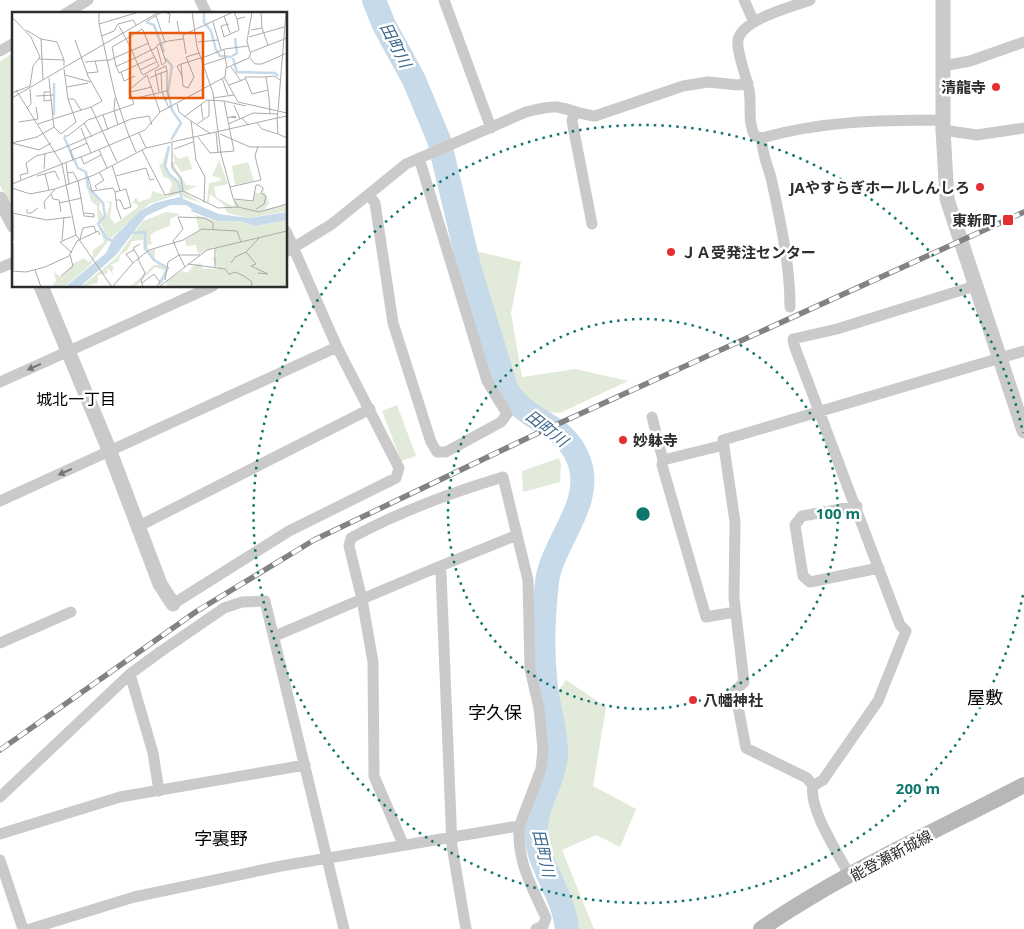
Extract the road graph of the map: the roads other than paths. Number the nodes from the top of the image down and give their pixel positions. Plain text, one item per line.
1 (88, 0) edge
2 (200, 0) edge
3 (444, 0) edge
4 (744, 0) edge
5 (810, 0) edge
6 (943, 0) edge
7 (67, 12) edge
8 (206, 12) edge
9 (754, 22) junction
10 (1024, 42) edge
11 (12, 44) edge
12 (0, 51) edge
13 (943, 66) junction
14 (748, 83) junction
15 (574, 112) junction
16 (942, 125) junction
17 (491, 128) junction
18 (1024, 128) edge
19 (762, 138) junction
20 (424, 156) junction
21 (369, 195) junction
22 (0, 199) edge
23 (12, 222) edge
24 (592, 224) dead end
25 (290, 250) edge
26 (12, 263) edge
27 (0, 268) edge
28 (975, 286) junction
29 (42, 288) edge
30 (209, 288) edge
31 (790, 307) dead end
32 (338, 347) junction
33 (1024, 351) edge
34 (68, 352) junction
35 (1000, 358) junction
36 (0, 382) edge
37 (370, 409) junction
38 (821, 412) junction
39 (652, 416) dead end
40 (1024, 431) edge
41 (724, 445) junction
42 (110, 452) junction
43 (663, 460) junction
44 (0, 501) edge
45 (857, 506) junction
46 (139, 526) junction
47 (517, 535) junction
48 (438, 567) junction
49 (879, 568) junction
50 (362, 599) junction
51 (173, 604) joint
52 (71, 612) dead end
53 (735, 612) junction
54 (275, 636) junction
55 (0, 644) edge
56 (130, 674) junction
57 (305, 765) junction
58 (1024, 785) edge
59 (813, 786) junction
60 (159, 791) junction
61 (0, 796) edge
62 (519, 827) junction
63 (0, 834) edge
64 (452, 836) junction
65 (403, 844) junction
66 (328, 858) junction
67 (0, 860) edge
68 (850, 876) junction
69 (23, 929) edge
70 (30, 929) edge
71 (344, 929) edge
72 (466, 929) edge
73 (536, 929) edge
74 (761, 929) edge

1 - 7 street
2 - 8 street
3 - 17 street
4 - 9 street
5 - 9 street
6 - 13 street
9 - 14 street
10 - 13 street
11 - 12 street
13 - 16 street
14 - 15 street
14 - 19 street
15 - 17 street
15 - 24 street
16 - 18 street
16 - 19 street
16 - 28 street
17 - 20 street
19 - 31 street
20 - 21 street
20 - 21 street
21 - 25 street
22 - 23 street
25 - 32 street
26 - 27 street
28 - 35 street
28 - 38 street
29 - 34 street
30 - 34 street
32 - 37 street
32 - 42 street
33 - 35 street
34 -> 36 street
34 - 42 street
35 - 38 street
35 - 40 street
37 - 46 street
37 - 51 street
38 - 41 street
38 - 45 street
39 - 43 street
41 - 43 street
41 - 53 street
42 -> 44 street
42 - 46 street
43 - 53 street
45 - 49 street
45 - 49 street
46 - 51 street
47 - 48 street
47 - 50 street
47 - 62 street
48 - 50 street
48 - 64 street
49 - 59 street
50 - 54 street
50 - 65 street
52 - 55 street
53 - 59 street
54 - 56 street
54 - 57 street
56 - 60 street
56 - 61 street
57 - 60 street
57 - 66 street
58 - 68 main road, 能登瀬新城線
59 - 68 street
60 - 63 street
62 - 64 street
62 - 73 street
64 - 65 street
64 - 72 street
65 - 66 street
66 - 70 street
66 - 71 street
67 - 69 street
68 - 74 main road, 能登瀬新城線

